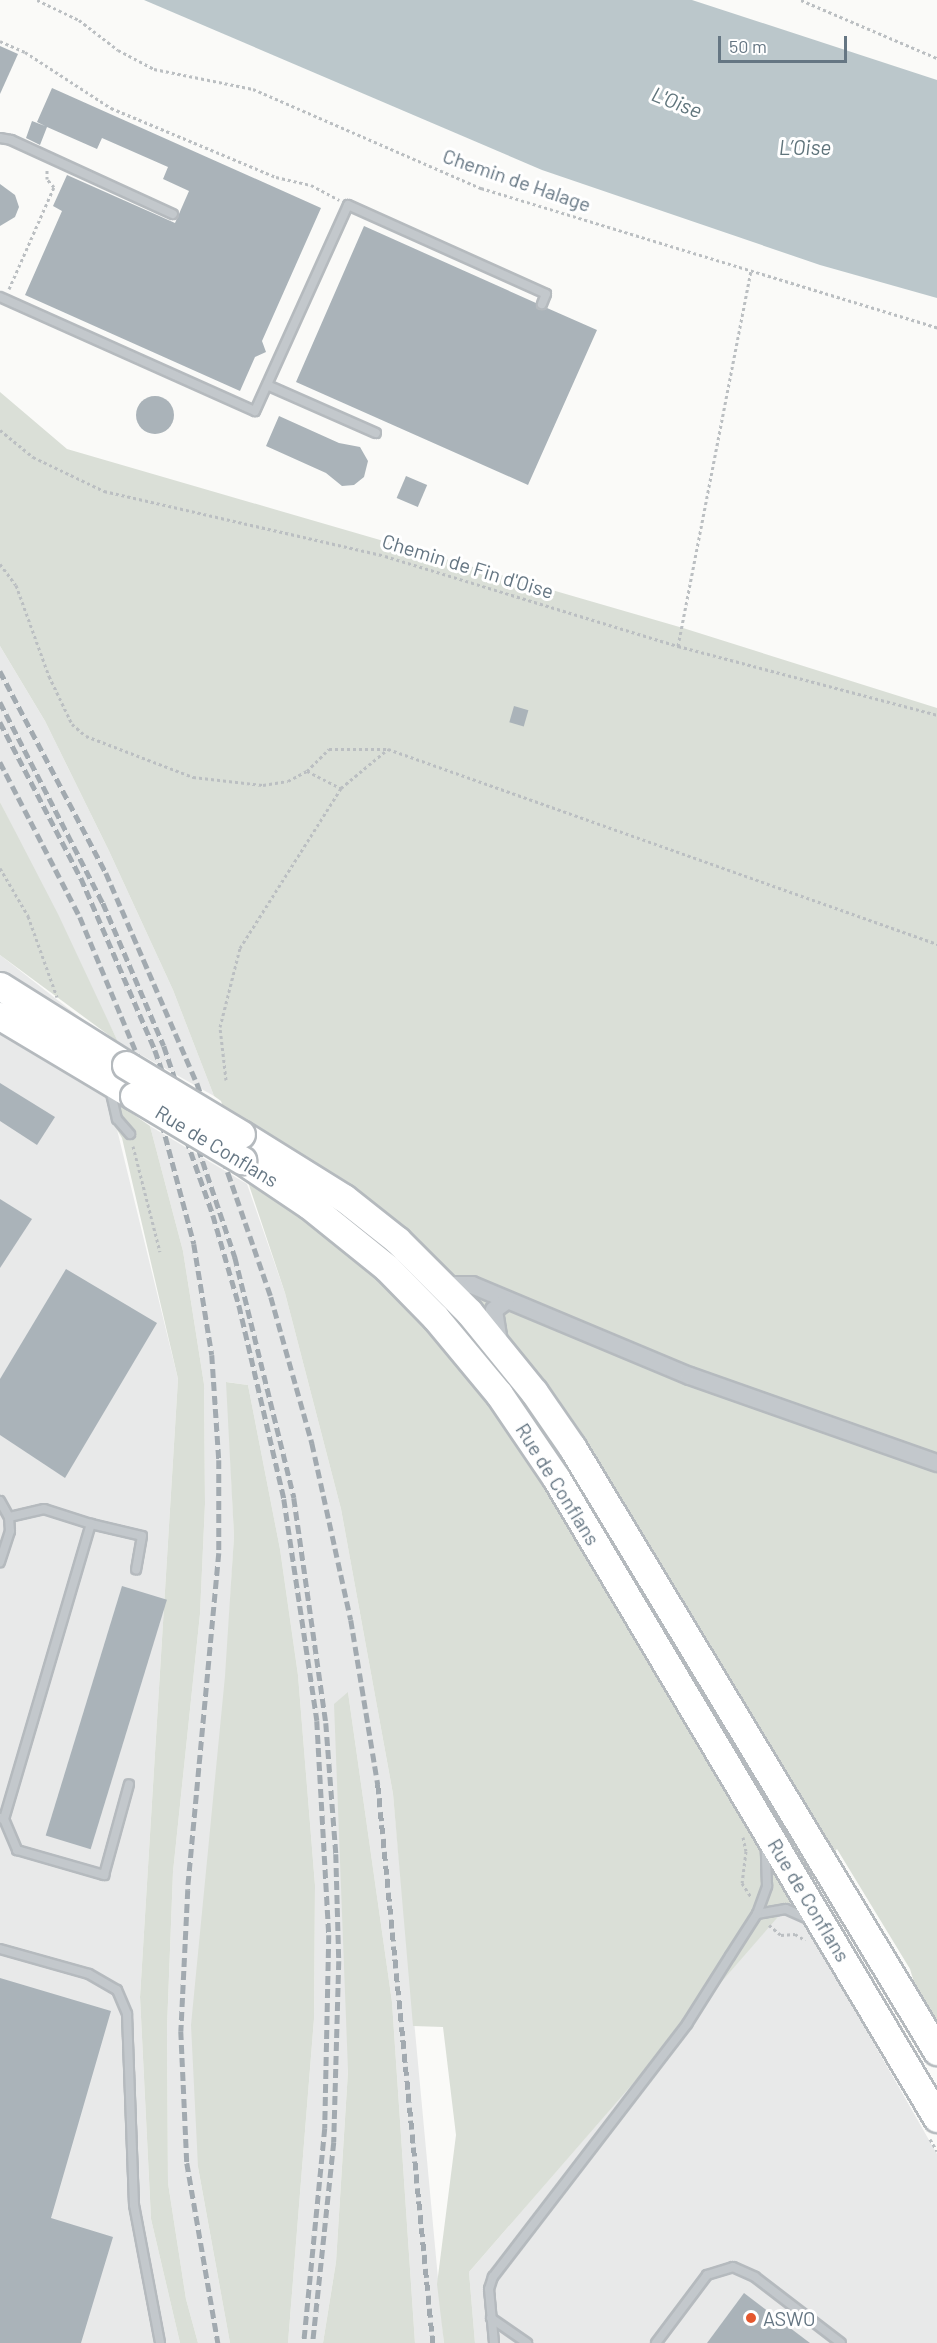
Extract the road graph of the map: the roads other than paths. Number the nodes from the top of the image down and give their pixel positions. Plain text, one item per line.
1 (0, 138) edge
2 (173, 214) dead end
3 (2, 298) edge
4 (542, 304) dead end
5 (267, 385) junction
6 (376, 432) dead end
7 (0, 986) edge
8 (0, 1016) edge
9 (117, 1073) junction
10 (130, 1134) road end
11 (242, 1147) junction
12 (445, 1285) junction
13 (505, 1302) junction
14 (503, 1351) junction
15 (937, 1463) edge
16 (0, 1501) edge
17 (9, 1517) junction
18 (91, 1524) junction
19 (0, 1562) edge
20 (136, 1569) dead end
21 (129, 1784) dead end
22 (2, 1819) edge
23 (751, 1825) junction
24 (759, 1912) junction
25 (0, 1948) edge
26 (826, 1948) junction
27 (937, 2051) edge
28 (931, 2124) edge
29 (491, 2318) junction
30 (160, 2343) edge
31 (494, 2343) edge
32 (527, 2343) edge
33 (656, 2343) edge
34 (841, 2343) edge

1 - 2 lane
3 - 5 lane
4 - 5 lane
5 - 6 lane
7 - 9 main road, Rue de Conflans
8 - 9 main road, Rue de Conflans
9 - 10 lane
9 - 11 main road, Rue de Conflans, bridge
9 - 11 main road, Rue de Conflans, bridge
11 - 12 main road, Rue de Conflans
11 - 23 main road, Rue de Conflans
12 - 13 street
12 - 14 main road, Rue de Conflans
13 - 14 street
13 - 15 street
14 - 27 main road, Rue de Conflans
16 - 17 lane
17 - 18 lane
17 - 19 lane
18 - 20 lane
18 - 22 lane
21 - 22 lane
23 - 24 lane
23 - 26 main road, Rue de Conflans
24 - 26 lane
24 - 29 lane
25 - 30 lane
26 - 28 main road, Rue de Conflans
29 - 31 lane
29 - 32 lane
33 - 34 lane

